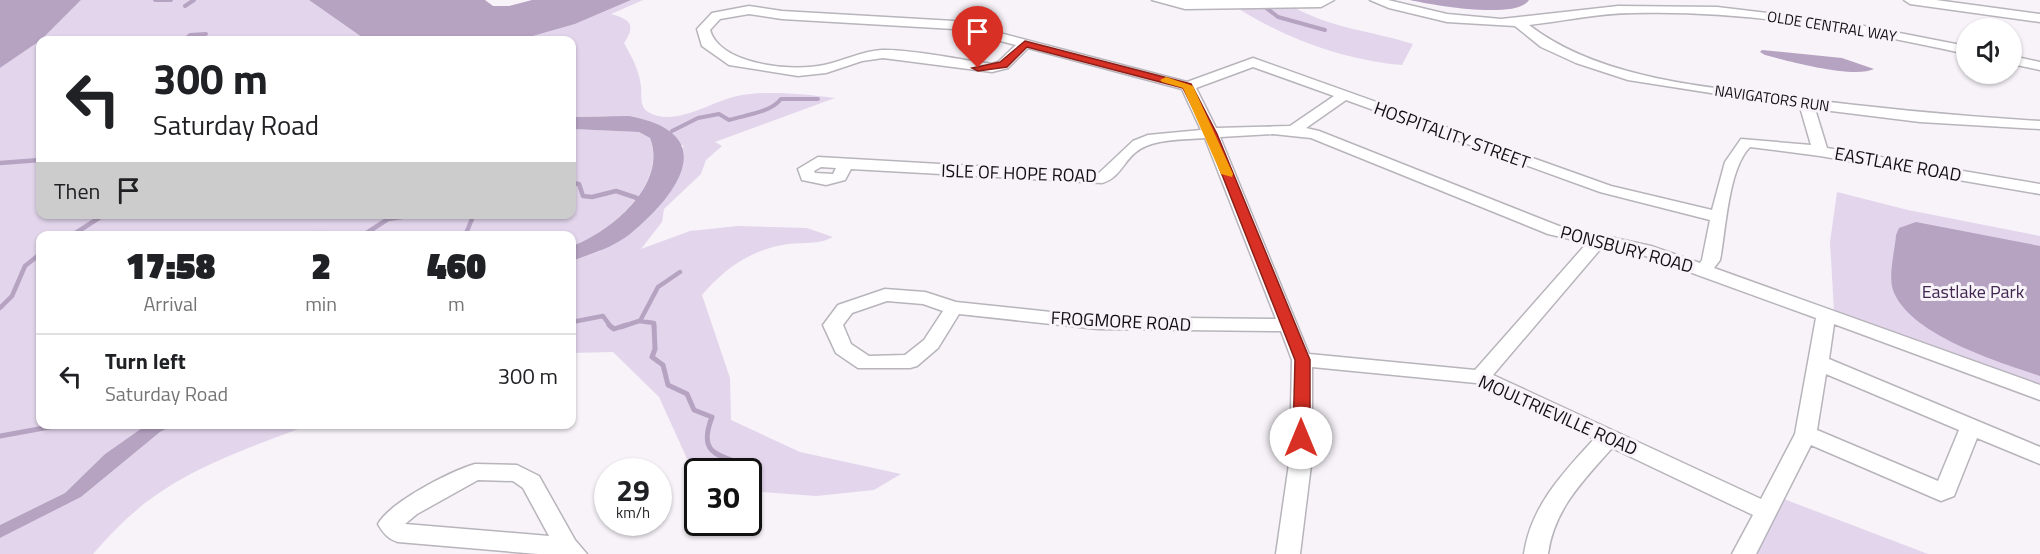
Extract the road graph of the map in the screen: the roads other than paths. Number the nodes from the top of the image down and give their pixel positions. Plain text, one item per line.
1 (1158, 0) edge
2 (1328, 0) edge
3 (1376, 0) edge
4 (1910, 0) edge
5 (1976, 0) edge
6 (1567, 4) dead end
7 (2040, 8) edge
8 (1582, 13) junction
9 (2040, 18) edge
10 (1518, 22) junction
11 (1025, 44) junction
12 (1956, 48) edge
13 (2022, 62) edge
14 (2040, 66) edge
15 (1188, 86) junction
16 (1344, 96) junction
17 (1806, 104) junction
18 (2040, 125) edge
19 (1294, 130) junction
20 (1211, 134) junction
21 (1820, 151) junction
22 (846, 164) dead end
23 (2040, 189) edge
24 (1720, 217) junction
25 (1599, 240) junction
26 (1704, 270) junction
27 (954, 308) junction
28 (1826, 316) junction
29 (1288, 325) junction
30 (1302, 360) junction
31 (1819, 363) junction
32 (1480, 377) junction
33 (2040, 393) edge
34 (1970, 428) junction
35 (1806, 434) junction
36 (1609, 437) junction
37 (2040, 456) edge
38 (1766, 511) junction
39 (571, 550) edge
40 (1288, 554) edge
41 (1536, 554) edge
42 (1743, 554) edge

1 - 2 street
3 - 10 street, OLDE CENTRAL WAY
4 - 9 street
5 - 7 street
6 - 8 street
8 - 10 street, OLDE CENTRAL WAY
8 - 12 street, OLDE CENTRAL WAY
10 - 17 street, NAVIGATORS RUN
11 - 11 street
11 - 15 street
13 - 14 street
15 - 16 street, HOSPITALITY STREET
15 - 20 street
16 - 19 street
16 - 24 street, HOSPITALITY STREET
17 - 18 street, NAVIGATORS RUN
17 - 21 street
19 - 20 street, PONSBURY ROAD
19 - 25 street, PONSBURY ROAD
20 - 22 street, ISLE OF HOPE ROAD
20 - 29 street
21 - 23 street, EASTLAKE ROAD
21 - 24 street, EASTLAKE ROAD
24 - 26 street
25 - 26 street, PONSBURY ROAD
25 - 32 street
26 - 28 street, PONSBURY ROAD
27 - 27 street, FROGMORE ROAD
27 - 29 street, FROGMORE ROAD
28 - 31 street
28 - 33 street, PONSBURY ROAD
29 - 30 street
30 - 32 street, MOULTRIEVILLE ROAD
30 - 40 street
31 - 34 street
31 - 35 street
32 - 36 street, MOULTRIEVILLE ROAD
34 - 35 street
34 - 37 street
35 - 38 street
36 - 38 street, MOULTRIEVILLE ROAD
36 - 41 street
38 - 42 street
39 - 39 street

